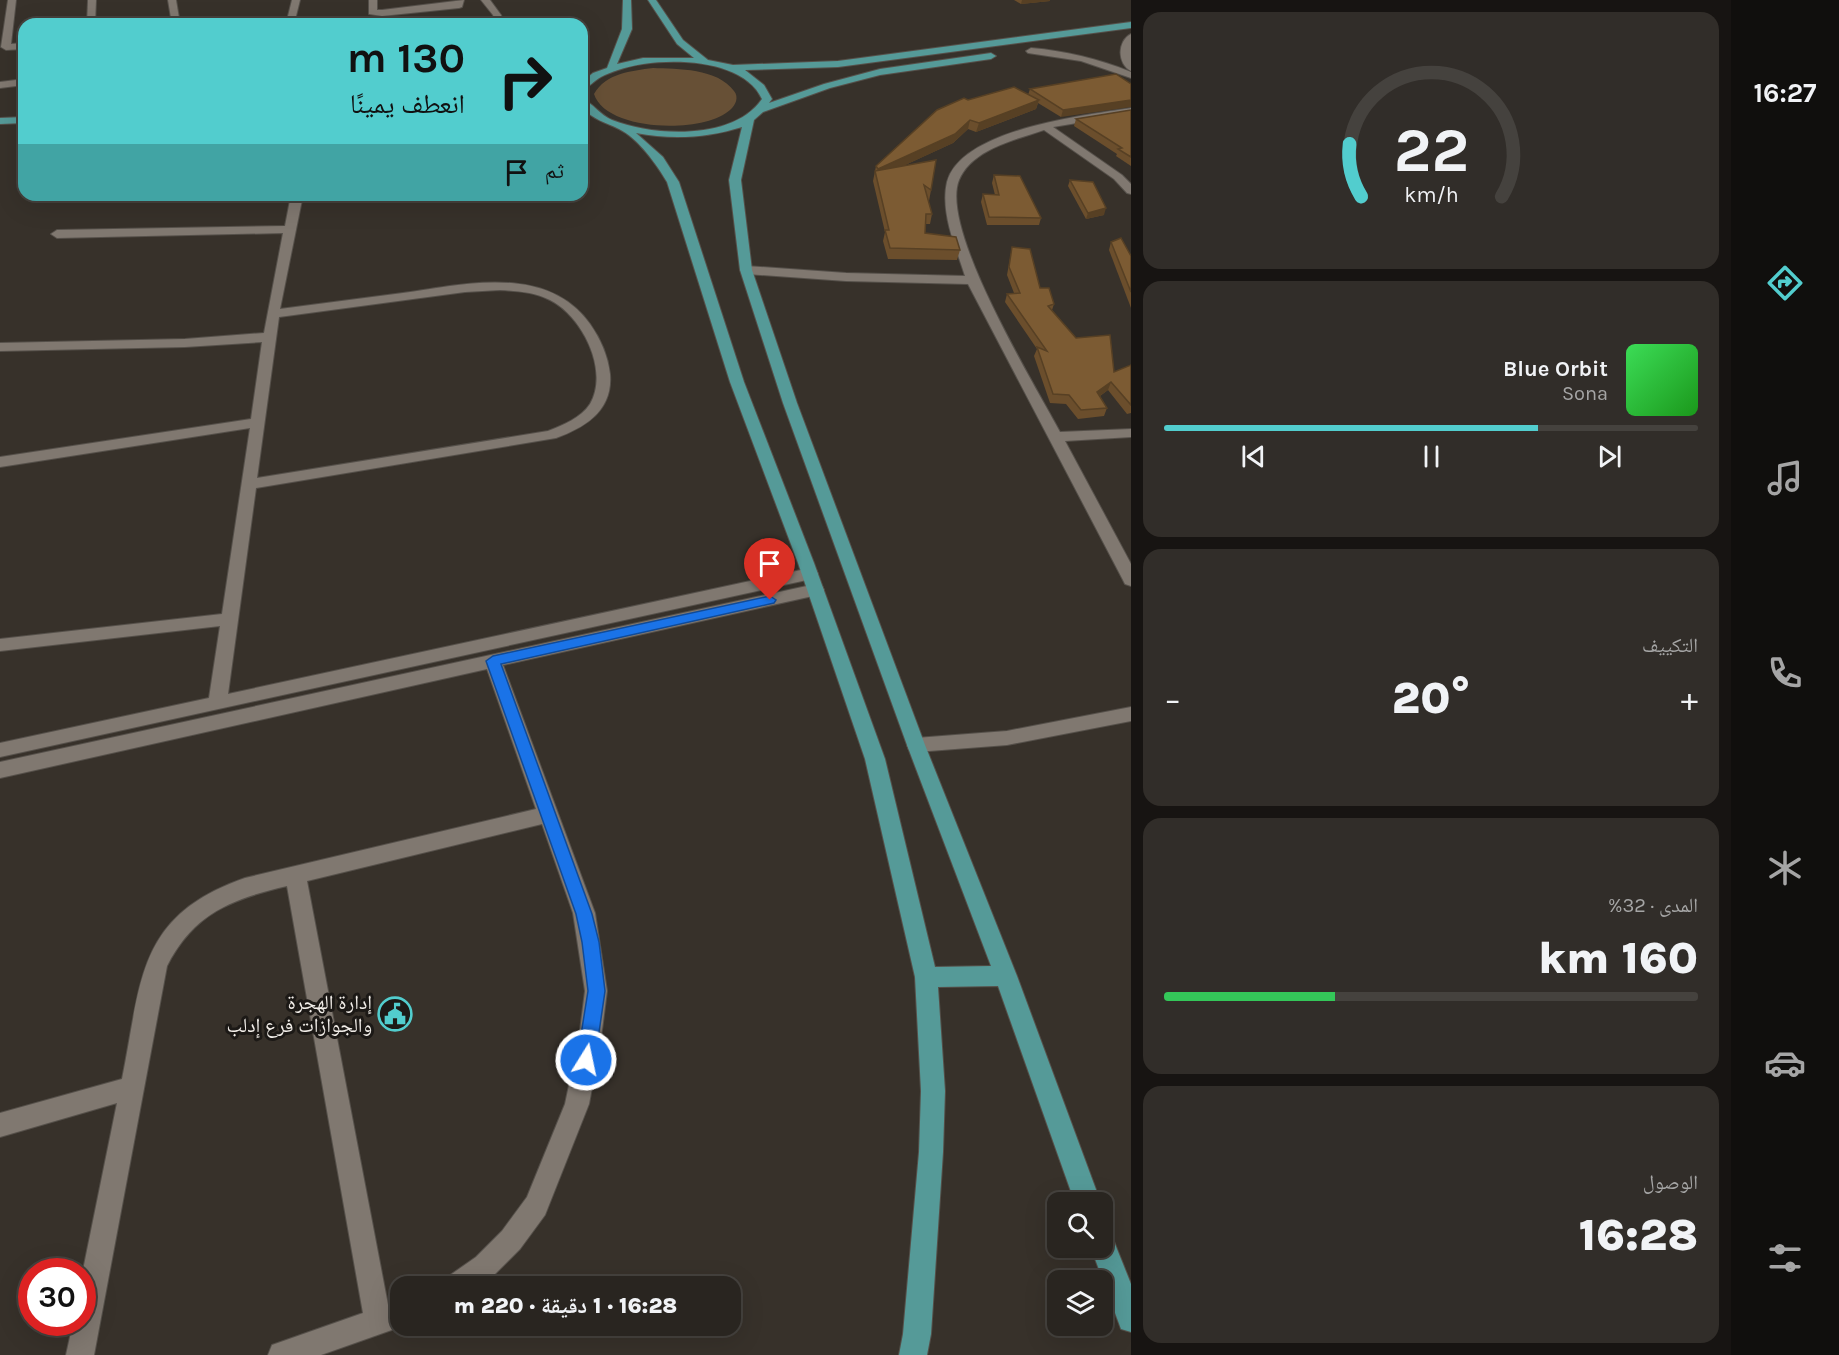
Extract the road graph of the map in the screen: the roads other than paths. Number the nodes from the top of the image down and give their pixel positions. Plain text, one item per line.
1 (12, 0) edge
2 (93, 0) edge
3 (172, 0) edge
4 (296, 0) edge
5 (373, 0) edge
6 (460, 0) edge
7 (485, 0) edge
8 (618, 0) edge
9 (653, 0) edge
10 (627, 2) edge
11 (92, 18) edge
12 (175, 18) edge
13 (292, 18) edge
14 (497, 18) edge
15 (1131, 25) edge
16 (1131, 37) edge
17 (1120, 38) dead end
18 (18, 46) edge
19 (1065, 46) dead end
20 (1031, 51) junction
21 (1020, 52) dead end
22 (996, 56) dead end
23 (705, 62) junction
24 (611, 67) junction
25 (1131, 67) edge
26 (730, 68) junction
27 (1131, 75) edge
28 (588, 80) edge
29 (18, 83) edge
30 (0, 85) edge
31 (588, 108) edge
32 (763, 109) junction
33 (18, 111) edge
34 (1131, 111) edge
35 (0, 112) edge
36 (588, 114) edge
37 (594, 115) junction
38 (18, 120) edge
39 (748, 120) junction
40 (0, 121) edge
41 (1044, 125) junction
42 (624, 128) junction
43 (1131, 191) edge
44 (296, 201) edge
45 (290, 229) junction
46 (57, 234) dead end
47 (746, 270) junction
48 (972, 280) junction
49 (273, 314) junction
50 (270, 337) junction
51 (0, 347) edge
52 (258, 422) junction
53 (1131, 433) edge
54 (1055, 437) junction
55 (0, 462) edge
56 (249, 484) junction
57 (1131, 580) edge
58 (813, 582) junction
59 (230, 619) junction
60 (0, 645) edge
61 (493, 661) junction
62 (218, 702) junction
63 (1131, 714) edge
64 (916, 745) junction
65 (0, 750) edge
66 (0, 770) edge
67 (548, 814) junction
68 (295, 875) junction
69 (1006, 976) junction
70 (926, 977) junction
71 (131, 1088) junction
72 (0, 1125) edge
73 (1084, 1192) edge
74 (1108, 1258) edge
75 (471, 1276) edge
76 (389, 1319) edge
77 (1131, 1319) edge
78 (80, 1355) edge
79 (282, 1355) edge
80 (913, 1355) edge

1 - 18 street
2 - 11 street
3 - 12 street
4 - 13 street
5 - 6 street
7 - 14 street
8 - 10 main road
9 - 23 main road
10 - 24 main road
15 - 26 main road
16 - 17 main road
16 - 25 street
19 - 20 main road
20 - 21 main road
20 - 27 street
22 - 32 main road
23 - 24 main road
23 - 26 main road
24 - 28 main road
26 - 32 main road
29 - 30 street
31 - 37 main road
32 - 39 main road
33 - 35 main road
34 - 41 street
36 - 37 main road
37 - 42 main road
38 - 40 main road
39 - 42 main road
39 - 47 main road
41 - 43 street
41 - 48 street
42 - 58 main road
44 - 45 street
45 - 46 street
45 - 49 street
47 - 48 street
47 - 64 main road
48 - 54 street
49 - 50 street
49 - 56 street
50 - 51 street
50 - 52 street
52 - 55 street
52 - 56 street
53 - 54 street
54 - 57 street
56 - 59 street
58 - 61 street
58 - 62 street
58 - 70 main road
59 - 60 street
59 - 62 street
61 - 66 street
61 - 67 street
62 - 65 street
63 - 64 street
64 - 69 main road
67 - 68 street
67 - 75 street
68 - 71 street
68 - 76 street
69 - 70 main road
69 - 73 main road
70 - 80 main road
71 - 72 street
71 - 78 street
74 - 77 main road
76 - 79 street

